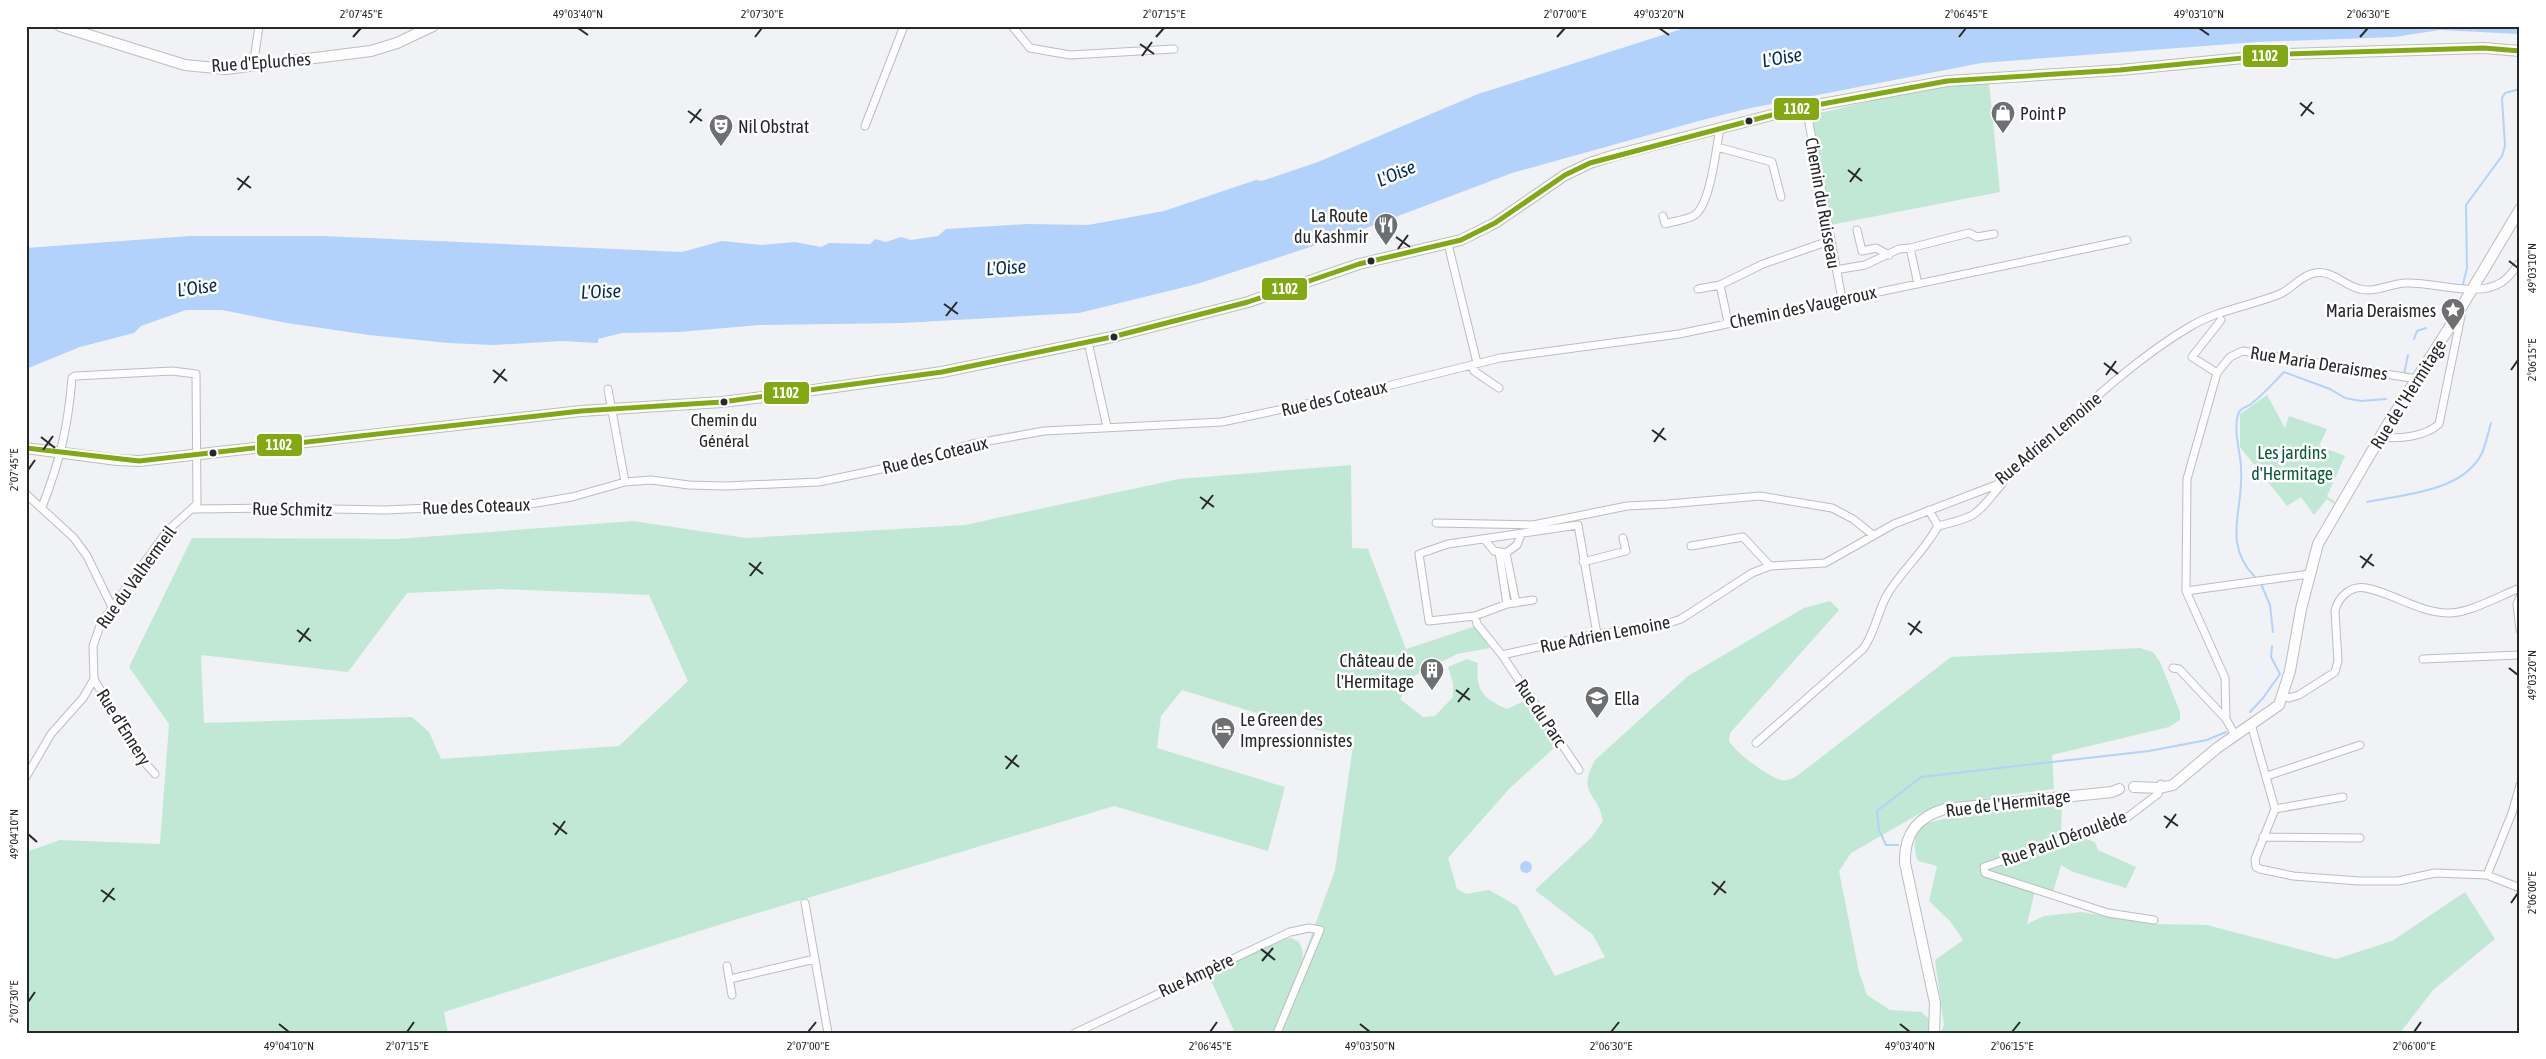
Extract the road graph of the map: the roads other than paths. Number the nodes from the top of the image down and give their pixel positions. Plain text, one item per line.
1 (60, 26) edge
2 (259, 26) edge
3 (433, 26) edge
4 (904, 26) edge
5 (1012, 26) edge
6 (1174, 49) dead end
7 (2520, 50) edge
8 (254, 67) junction
9 (1806, 107) junction
10 (865, 126) dead end
11 (1720, 128) junction
12 (1716, 147) junction
13 (1781, 197) dead end
14 (2520, 209) edge
15 (1663, 216) dead end
16 (1857, 230) dead end
17 (1994, 234) dead end
18 (2128, 240) dead end
19 (1830, 241) junction
20 (1448, 244) junction
21 (1910, 248) junction
22 (1889, 255) junction
23 (2520, 263) edge
24 (1841, 269) dead end
25 (1918, 284) junction
26 (1720, 285) junction
27 (1698, 289) dead end
28 (2472, 289) junction
29 (1842, 299) junction
30 (2458, 314) junction
31 (2221, 320) dead end
32 (1728, 322) junction
33 (1088, 342) junction
34 (1474, 364) junction
35 (2217, 373) junction
36 (2417, 379) junction
37 (1499, 388) dead end
38 (608, 389) dead end
39 (612, 408) junction
40 (1107, 427) junction
41 (2381, 437) junction
42 (26, 448) edge
43 (62, 452) junction
44 (197, 455) junction
45 (2007, 478) junction
46 (625, 482) junction
47 (26, 494) edge
48 (42, 507) junction
49 (194, 509) junction
50 (390, 510) joint
51 (1929, 510) junction
52 (1436, 523) dead end
53 (1938, 526) junction
54 (1521, 535) junction
55 (1873, 536) junction
56 (1623, 538) dead end
57 (1485, 540) junction
58 (1691, 546) dead end
59 (1503, 553) junction
60 (1583, 562) junction
61 (1770, 566) junction
62 (2310, 571) junction
63 (2520, 588) edge
64 (2186, 590) junction
65 (2520, 597) edge
66 (1533, 600) dead end
67 (1516, 603) junction
68 (1507, 604) junction
69 (112, 607) junction
70 (1475, 616) junction
71 (2520, 630) edge
72 (1597, 634) junction
73 (1502, 655) junction
74 (2520, 655) edge
75 (2423, 659) dead end
76 (2173, 668) dead end
77 (94, 679) junction
78 (2282, 696) junction
79 (2226, 719) junction
80 (2251, 724) junction
81 (2232, 737) junction
82 (1756, 743) dead end
83 (2360, 745) dead end
84 (1579, 770) dead end
85 (155, 774) dead end
86 (2267, 776) junction
87 (26, 777) edge
88 (2520, 785) edge
89 (2161, 786) junction
90 (2343, 797) dead end
91 (2275, 809) junction
92 (2264, 837) junction
93 (2360, 838) dead end
94 (2486, 875) junction
95 (2520, 888) edge
96 (805, 903) dead end
97 (2154, 920) dead end
98 (815, 959) junction
99 (727, 966) dead end
100 (730, 979) junction
101 (732, 994) dead end
102 (828, 1033) edge
103 (1075, 1033) edge
104 (1277, 1033) edge
105 (1934, 1033) edge

1 - 8 main road, Rue d'Epluches
2 - 8 street
3 - 8 main road, Rue d'Epluches
4 - 10 street
5 - 6 street
7 - 9 main road
9 - 11 main road
9 - 19 street, Chemin du Ruisseau
11 - 12 street
11 - 20 main road
12 - 13 street
12 - 15 street
14 - 28 main road, Rue de l'Hermitage
16 - 22 street
17 - 21 street
18 - 25 street, Chemin des Vaugeroux
19 - 26 street
19 - 29 street, Chemin du Ruisseau
20 - 33 main road
20 - 34 street
21 - 22 street
21 - 25 street
22 - 24 street
23 - 28 street, Rue Adrien Lemoine
25 - 29 street, Chemin des Vaugeroux
26 - 27 street
26 - 32 street
28 - 30 main road, Rue de l'Hermitage
28 - 45 street, Rue Adrien Lemoine
29 - 32 street, Chemin des Vaugeroux
30 - 36 main road, Rue de l'Hermitage
30 - 41 street
31 - 35 street
32 - 34 street, Chemin des Vaugeroux
33 - 39 main road
33 - 40 street
34 - 37 street
34 - 40 street, Rue des Coteaux
35 - 36 street, Rue Maria Deraismes
35 - 64 street, Rue Maria Deraismes
36 - 41 main road, Rue de l'Hermitage
38 - 39 street
39 - 44 main road
39 - 46 street
40 - 46 street, Rue des Coteaux
41 - 62 main road, Rue de l'Hermitage
42 - 43 main road
43 - 44 main road
43 - 44 street
43 - 48 street
44 - 49 street
45 - 51 street, Rue Adrien Lemoine
45 - 53 street
46 - 50 street, Rue des Coteaux
47 - 48 street
48 - 69 street
49 - 50 street, Rue Schmitz
49 - 69 street, Rue du Valhermeil
51 - 53 street
51 - 55 street, Rue Adrien Lemoine
52 - 55 street
53 - 82 street
54 - 57 street
54 - 59 street
54 - 60 street
55 - 61 street, Rue Adrien Lemoine
56 - 60 street
57 - 59 street
57 - 70 street
58 - 61 street
59 - 67 street
59 - 68 street
60 - 72 street
61 - 72 street, Rue Adrien Lemoine
62 - 64 street
62 - 78 main road, Rue de l'Hermitage
63 - 78 street
64 - 79 street, Rue Maria Deraismes
65 - 71 street
66 - 67 street
67 - 68 street
68 - 70 street
69 - 77 street, Rue du Valhermeil
70 - 73 street, Rue du Parc
72 - 73 street, Rue Adrien Lemoine
73 - 84 street, Rue du Parc
74 - 75 street
76 - 79 street
77 - 85 street, Rue d'Ennery
77 - 87 street
78 - 80 main road, Rue de l'Hermitage
79 - 81 street, Rue Maria Deraismes
80 - 81 main road, Rue de l'Hermitage
80 - 86 street
81 - 89 main road, Rue de l'Hermitage
83 - 86 street
86 - 91 street
88 - 94 street
89 - 97 street, Rue Paul Déroulède
89 - 105 main road, Rue de l'Hermitage
90 - 91 street
91 - 92 street
92 - 93 street
92 - 94 street
94 - 95 street
96 - 98 street
98 - 100 street
98 - 102 street
99 - 100 street
100 - 101 street
103 - 104 street, Rue Ampère

